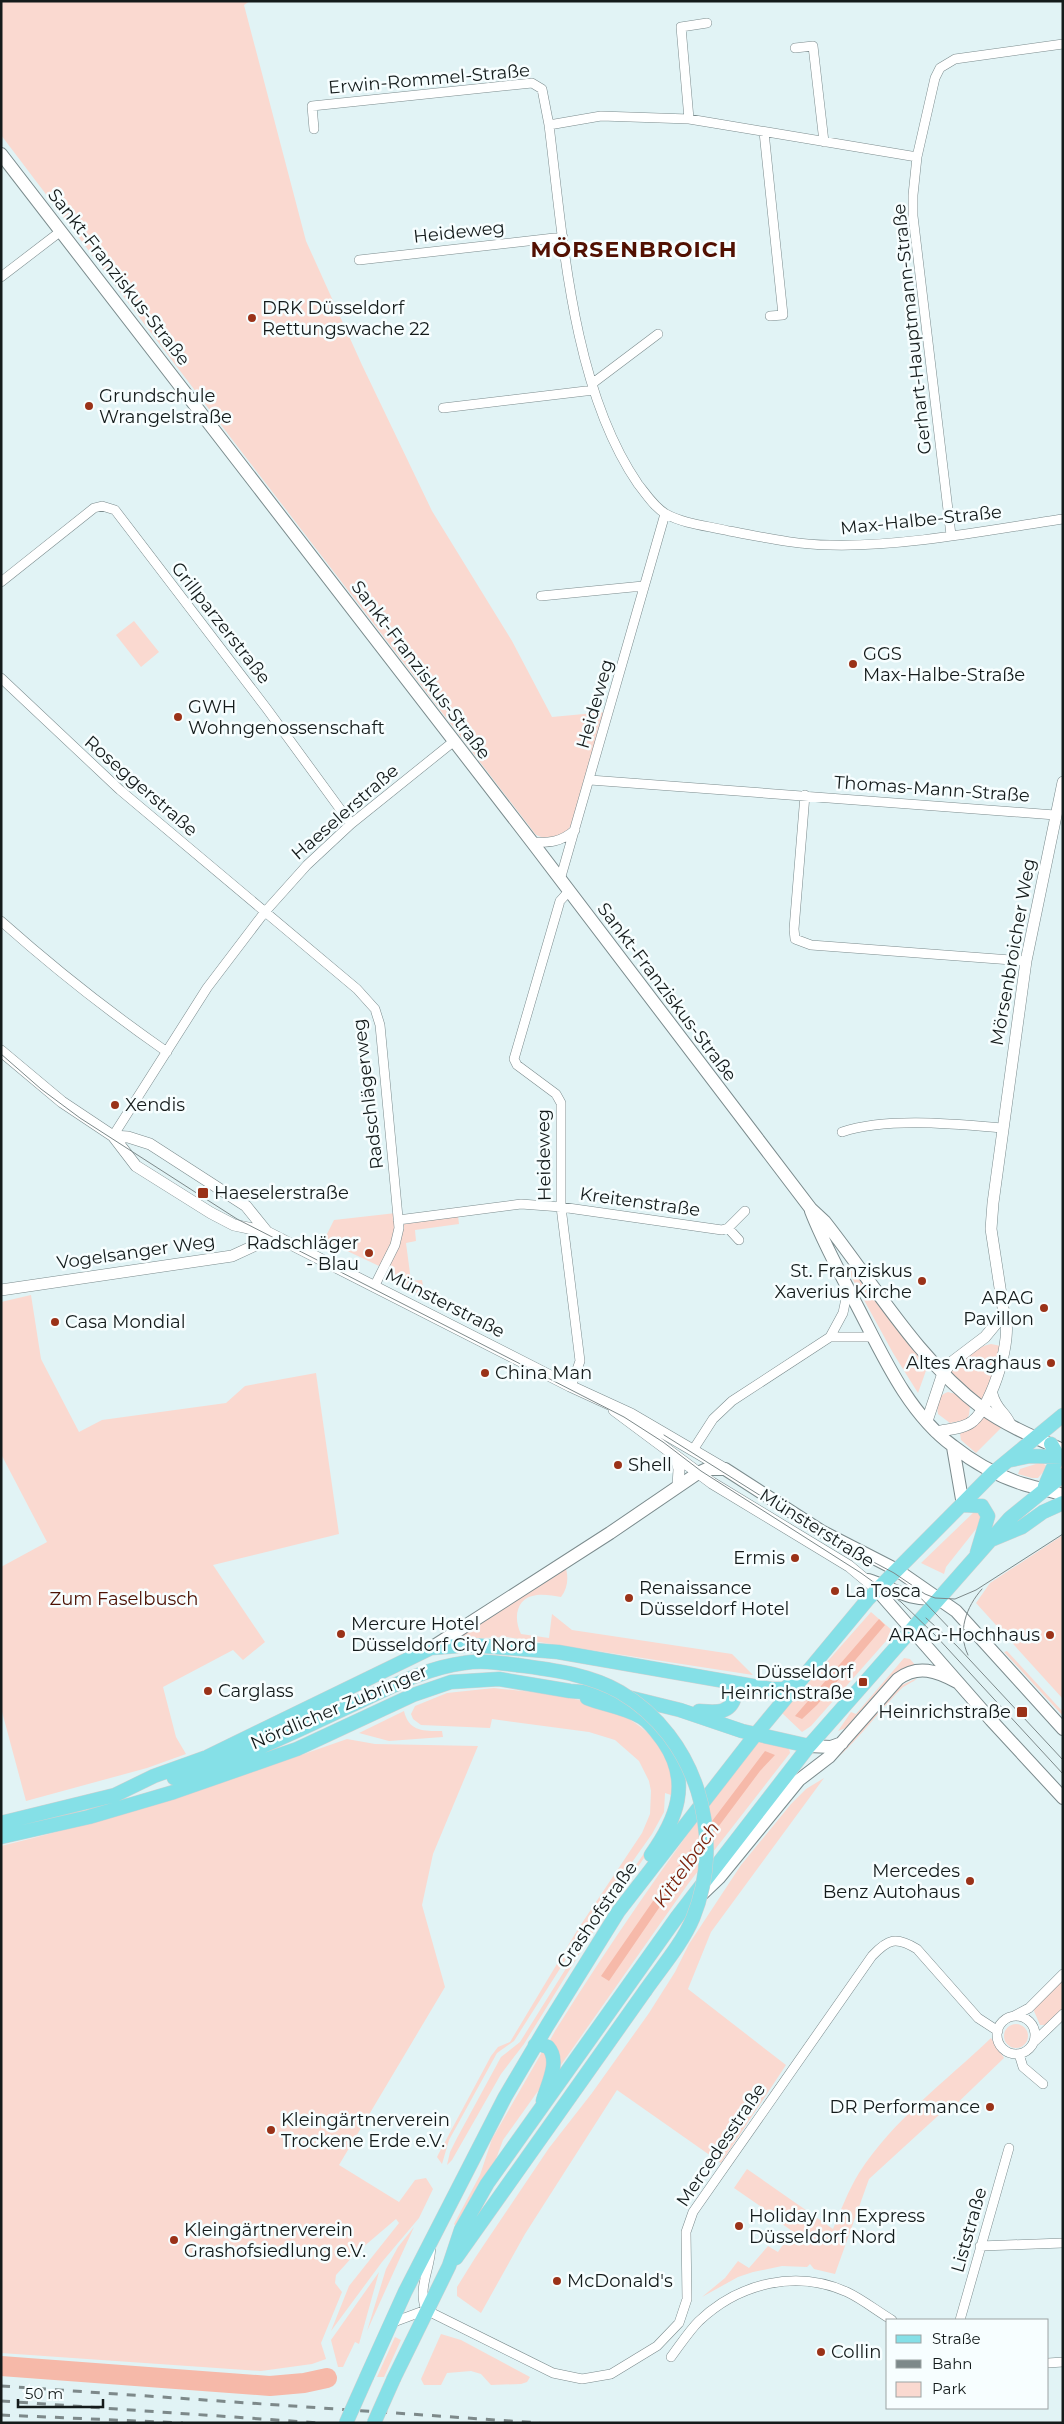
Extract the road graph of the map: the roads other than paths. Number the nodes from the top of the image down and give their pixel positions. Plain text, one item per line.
1 (706, 23) dead end
2 (1063, 44) edge
3 (795, 48) dead end
4 (689, 119) junction
5 (549, 125) junction
6 (314, 129) dead end
7 (764, 132) junction
8 (824, 142) junction
9 (1, 154) edge
10 (917, 157) junction
11 (61, 231) junction
12 (563, 236) junction
13 (359, 260) dead end
14 (1, 277) edge
15 (770, 316) dead end
16 (658, 334) dead end
17 (593, 387) junction
18 (443, 408) dead end
19 (665, 514) junction
20 (1063, 519) edge
21 (951, 535) junction
22 (1, 582) edge
23 (643, 586) junction
24 (541, 596) dead end
25 (1, 678) edge
26 (452, 742) junction
27 (590, 780) junction
28 (1063, 782) edge
29 (805, 795) junction
30 (1055, 815) junction
31 (351, 824) junction
32 (576, 830) junction
33 (532, 842) junction
34 (560, 880) junction
35 (569, 891) junction
36 (264, 913) junction
37 (1, 921) edge
38 (1026, 961) junction
39 (1, 1051) edge
40 (167, 1052) junction
41 (1002, 1128) junction
42 (842, 1132) dead end
43 (113, 1136) junction
44 (561, 1207) junction
45 (811, 1209) junction
46 (745, 1211) dead end
47 (398, 1220) junction
48 (728, 1228) junction
49 (267, 1232) junction
50 (738, 1240) dead end
51 (374, 1287) junction
52 (848, 1288) junction
53 (1, 1290) edge
54 (1004, 1314) junction
55 (830, 1337) junction
56 (874, 1337) junction
57 (986, 1337) junction
58 (1005, 1344) junction
59 (942, 1373) junction
60 (571, 1387) junction
61 (992, 1394) junction
62 (607, 1404) junction
63 (984, 1409) junction
64 (1063, 1415) edge
65 (927, 1421) junction
66 (1010, 1424) junction
67 (936, 1432) junction
68 (1036, 1437) junction
69 (953, 1447) junction
70 (693, 1450) junction
71 (1058, 1452) edge
72 (676, 1458) junction
73 (1006, 1462) junction
74 (725, 1469) junction
75 (994, 1472) junction
76 (698, 1473) junction
77 (1063, 1475) edge
78 (678, 1486) junction
79 (1044, 1489) junction
80 (1063, 1495) edge
81 (1063, 1503) edge
82 (963, 1505) junction
83 (993, 1540) junction
84 (977, 1553) junction
85 (897, 1570) junction
86 (876, 1585) junction
87 (937, 1598) junction
88 (911, 1628) junction
89 (431, 1648) junction
90 (804, 1674) junction
91 (957, 1682) junction
92 (730, 1683) junction
93 (570, 1691) junction
94 (680, 1710) junction
95 (1063, 1729) edge
96 (759, 1735) junction
97 (844, 1742) junction
98 (803, 1745) junction
99 (115, 1795) junction
100 (1063, 1798) edge
101 (1, 1823) edge
102 (1, 1837) edge
103 (618, 1912) junction
104 (677, 1917) junction
105 (1063, 1974) edge
106 (1063, 2014) edge
107 (1012, 2017) junction
108 (998, 2031) junction
109 (1034, 2043) junction
110 (535, 2046) junction
111 (1019, 2054) junction
112 (1043, 2084) dead end
113 (541, 2108) junction
114 (1009, 2148) dead end
115 (431, 2242) junction
116 (1063, 2243) edge
117 (980, 2246) junction
118 (449, 2266) junction
119 (426, 2310) junction
120 (890, 2319) edge
121 (960, 2319) edge
122 (391, 2323) junction
123 (672, 2357) dead end
124 (1063, 2362) edge
125 (1049, 2363) edge
126 (346, 2423) edge
127 (374, 2423) edge

1 - 4 street
2 - 10 street, Gerhart-Hauptmann-Straße
3 - 8 street
4 - 5 street
4 - 7 street
5 - 6 street, Erwin-Rommel-Straße
5 - 12 street
7 - 8 street
7 - 15 street
8 - 10 street
9 - 11 main road, Sankt-Franziskus-Straße
10 - 21 street, Gerhart-Hauptmann-Straße
11 - 14 street
11 - 26 main road, Sankt-Franziskus-Straße
12 - 13 street, Heideweg
12 - 17 street
16 - 17 street
17 - 18 street
17 - 19 street
19 - 21 street, Max-Halbe-Straße
19 - 23 street, Heideweg
20 - 21 street, Max-Halbe-Straße
22 - 31 street, Grillparzerstraße
23 - 24 street
23 - 27 street, Heideweg
25 - 36 street, Roseggerstraße
26 - 31 street, Haeselerstraße
26 - 33 main road, Sankt-Franziskus-Straße
27 - 29 street, Thomas-Mann-Straße
27 - 32 street, Heideweg
28 - 30 street, Mörsenbroicher Weg
29 - 30 street, Thomas-Mann-Straße
29 - 38 street
30 - 38 street, Mörsenbroicher Weg
31 - 36 street, Haeselerstraße
32 - 33 street
32 - 34 street, Heideweg
33 - 34 main road, Sankt-Franziskus-Straße
34 - 35 main road, Sankt-Franziskus-Straße
35 - 44 street, Heideweg
35 - 45 main road, Sankt-Franziskus-Straße
36 - 40 street, Haeselerstraße
36 - 47 street, Radschlägerweg
37 - 40 street
38 - 41 street, Mörsenbroicher Weg
39 - 43 street, Münsterstraße
40 - 43 street, Haeselerstraße
41 - 42 street
41 - 54 street, Mörsenbroicher Weg
43 - 49 street, Münsterstraße
43 - 49 street, Münsterstraße
44 - 47 street, Kreitenstraße
44 - 48 street, Kreitenstraße
44 - 60 street, Heideweg
45 - 52 main road, Sankt-Franziskus-Straße
45 - 59 main road, Sankt-Franziskus-Straße
46 - 48 street
47 - 51 street, Radschlägerweg
48 - 50 street
49 - 51 street, Münsterstraße
49 - 53 street, Vogelsanger Weg
51 - 60 street, Münsterstraße
52 - 55 street
52 - 56 main road, Sankt-Franziskus-Straße
54 - 57 street
54 - 58 street, Mörsenbroicher Weg
55 - 56 street
55 - 70 street
56 - 65 main road, Sankt-Franziskus-Straße
57 - 58 street
57 - 59 street
58 - 61 street, Mörsenbroicher Weg
59 - 63 main road, Sankt-Franziskus-Straße
59 - 65 street
60 - 62 street, Münsterstraße
61 - 63 street, Mörsenbroicher Weg
61 - 66 street
62 - 70 street, Münsterstraße
62 - 72 street, Münsterstraße
63 - 66 main road, Sankt-Franziskus-Straße
63 - 67 street, Mörsenbroicher Weg
64 - 68 main road
65 - 67 main road, Sankt-Franziskus-Straße
66 - 68 main road, Sankt-Franziskus-Straße
67 - 69 main road, Sankt-Franziskus-Straße
68 - 71 main road, Sankt-Franziskus-Straße
68 - 73 main road
69 - 75 main road, Sankt-Franziskus-Straße
69 - 82 main road
70 - 74 street, Münsterstraße
71 - 73 main road
71 - 79 main road
72 - 76 street, Münsterstraße
72 - 78 street
73 - 75 main road
74 - 76 main road, Nördlicher Zubringer
74 - 85 main road, Münsterstraße
75 - 79 main road, Sankt-Franziskus-Straße
75 - 82 main road
76 - 78 main road, Nördlicher Zubringer
76 - 86 street, Münsterstraße
77 - 79 main road
78 - 89 main road, Nördlicher Zubringer
79 - 80 main road, Sankt-Franziskus-Straße
79 - 83 main road
81 - 83 main road
82 - 84 main road
82 - 85 main road
83 - 84 main road
84 - 87 main road
85 - 86 main road, Grashofstraße
85 - 87 main road, Münsterstraße
86 - 87 main road
86 - 88 main road, Münsterstraße
86 - 90 main road, Grashofstraße
87 - 88 main road
87 - 95 main road, Münsterstraße
88 - 91 main road, Münsterstraße
88 - 98 main road
89 - 92 main road, Nördlicher Zubringer
89 - 99 main road, Nördlicher Zubringer
90 - 92 main road, Nördlicher Zubringer
90 - 96 main road, Grashofstraße
91 - 97 main road
91 - 100 main road, Münsterstraße
92 - 94 main road
93 - 94 main road, Nördlicher Zubringer
93 - 102 main road, Nördlicher Zubringer
93 - 103 main road
94 - 96 main road, Nördlicher Zubringer
96 - 98 main road, Nördlicher Zubringer
96 - 103 main road, Grashofstraße
97 - 98 main road
97 - 104 main road
98 - 104 main road
99 - 101 main road, Nördlicher Zubringer
99 - 118 main road, bridge
103 - 110 main road, Grashofstraße
104 - 113 main road
105 - 107 street
106 - 109 street
107 - 108 street
107 - 109 street
108 - 111 street
108 - 119 street, Mercedesstraße
109 - 111 street
110 - 113 main road
110 - 115 main road, Grashofstraße
111 - 112 street
113 - 118 main road
114 - 117 street, Liststraße
115 - 119 street
115 - 122 main road, Grashofstraße
116 - 117 street
117 - 121 street, Liststraße
118 - 119 main road
119 - 122 street
119 - 127 main road, bridge
120 - 123 street
122 - 126 main road, Grashofstraße, bridge
124 - 125 street

